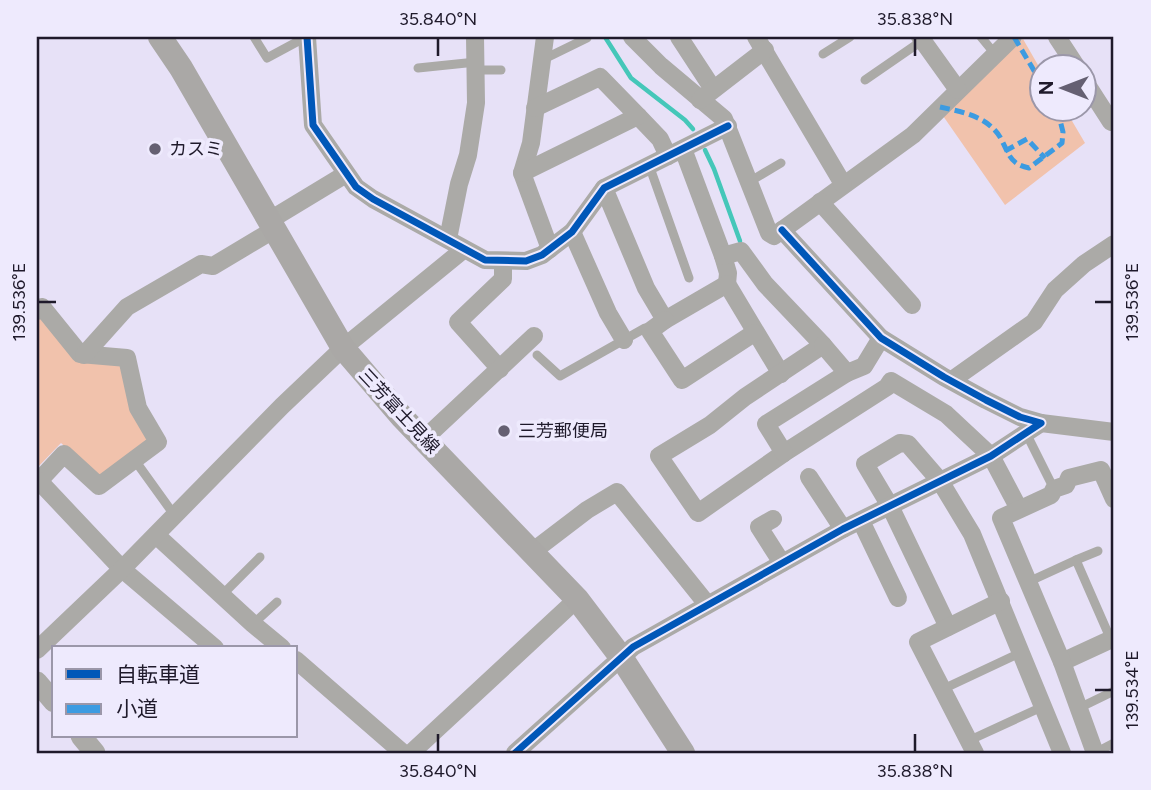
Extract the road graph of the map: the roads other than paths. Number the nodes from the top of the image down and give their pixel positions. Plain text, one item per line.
1 (160, 37) edge
2 (254, 37) edge
3 (308, 37) edge
4 (475, 37) edge
5 (545, 37) edge
6 (632, 37) edge
7 (679, 37) edge
8 (850, 37) edge
9 (981, 37) edge
10 (1013, 37) edge
11 (1057, 37) edge
12 (587, 38) edge
13 (921, 38) edge
14 (761, 44) edge
15 (1067, 52) edge
16 (823, 54) dead end
17 (995, 54) junction
18 (542, 60) junction
19 (476, 66) junction
20 (418, 68) dead end
21 (501, 70) dead end
22 (865, 80) dead end
23 (958, 90) junction
24 (706, 95) junction
25 (1098, 102) edge
26 (535, 108) junction
27 (638, 116) junction
28 (1114, 120) edge
29 (728, 126) junction
30 (676, 152) junction
31 (780, 163) dead end
32 (649, 165) junction
33 (522, 173) junction
34 (346, 174) junction
35 (749, 182) junction
36 (843, 184) junction
37 (604, 188) junction
38 (820, 202) junction
39 (273, 225) junction
40 (782, 230) junction
41 (572, 232) junction
42 (448, 239) junction
43 (1114, 244) edge
44 (463, 250) junction
45 (550, 250) junction
46 (723, 257) junction
47 (503, 261) junction
48 (689, 278) dead end
49 (727, 284) junction
50 (912, 305) dead end
51 (37, 311) edge
52 (665, 320) junction
53 (650, 331) junction
54 (754, 333) junction
55 (534, 336) dead end
56 (881, 338) junction
57 (624, 340) junction
58 (823, 345) junction
59 (342, 348) junction
60 (85, 355) junction
61 (537, 355) dead end
62 (500, 369) junction
63 (855, 369) junction
64 (781, 374) junction
65 (952, 380) junction
66 (891, 381) junction
67 (1034, 428) junction
68 (1114, 432) edge
69 (424, 439) junction
70 (784, 453) junction
71 (991, 456) junction
72 (139, 466) dead end
73 (809, 477) dead end
74 (940, 481) junction
75 (38, 482) edge
76 (1054, 489) junction
77 (1113, 492) edge
78 (890, 506) junction
79 (1019, 509) junction
80 (175, 516) junction
81 (773, 519) dead end
82 (861, 521) junction
83 (844, 529) junction
84 (156, 534) junction
85 (1098, 551) dead end
86 (532, 552) junction
87 (260, 557) dead end
88 (1076, 560) junction
89 (782, 563) junction
90 (122, 569) junction
91 (1028, 582) junction
92 (222, 595) junction
93 (577, 598) junction
94 (898, 598) dead end
95 (1001, 601) junction
96 (277, 602) dead end
97 (707, 604) junction
98 (253, 624) junction
99 (948, 627) junction
100 (1112, 639) edge
101 (213, 646) edge
102 (279, 646) edge
103 (37, 650) edge
104 (1022, 652) junction
105 (621, 657) junction
106 (298, 662) edge
107 (1062, 662) junction
108 (37, 682) edge
109 (941, 690) junction
110 (1114, 691) edge
111 (52, 700) edge
112 (1044, 706) junction
113 (1079, 708) junction
114 (84, 738) edge
115 (1114, 743) edge
116 (971, 747) edge
117 (1059, 752) edge
118 (95, 753) edge
119 (403, 753) edge
120 (411, 753) edge
121 (515, 753) edge
122 (683, 753) edge
123 (1095, 753) edge

1 - 39 main road, 三芳富士見線
2 - 3 lane
3 - 34 street
4 - 19 street
5 - 18 street
6 - 24 street
7 - 24 street
8 - 16 lane
9 - 17 lane
10 - 17 street
11 - 15 street
12 - 18 lane
13 - 22 lane
13 - 23 street
14 - 24 street
14 - 36 street
17 - 23 street
18 - 26 street
19 - 20 lane
19 - 21 lane
19 - 42 street
23 - 36 street
24 - 29 street
25 - 28 street
26 - 27 street
26 - 33 street
27 - 30 street
27 - 33 street
29 - 30 street
29 - 35 street
30 - 32 street
30 - 46 street
31 - 35 lane
32 - 37 street
32 - 48 lane
33 - 45 street
34 - 39 street
34 - 42 street
35 - 40 street
36 - 38 street
37 - 41 street
37 - 52 street
38 - 40 street
38 - 50 street
39 - 59 main road, 三芳富士見線
39 - 60 street
40 - 56 street
41 - 45 street
41 - 57 street
42 - 44 street
43 - 65 street
44 - 47 street
44 - 59 street
45 - 47 street
46 - 49 street
46 - 58 street
47 - 62 street
49 - 52 street
49 - 54 street
51 - 60 street
52 - 53 street
53 - 54 street
53 - 57 lane
54 - 64 street
55 - 62 street
56 - 63 street
56 - 65 street
57 - 61 lane
58 - 63 street
58 - 64 street
59 - 69 main road, 三芳富士見線
59 - 80 street
60 - 75 street
62 - 69 street
63 - 66 street
63 - 70 street
64 - 70 street
65 - 67 street
66 - 70 street
66 - 71 street
67 - 68 street
67 - 71 street
67 - 76 lane
69 - 86 main road, 三芳富士見線
71 - 74 street
71 - 79 street
72 - 80 lane
73 - 83 street
74 - 78 street
74 - 78 street
74 - 95 street
75 - 90 street
76 - 77 street
76 - 79 street
78 - 82 street
78 - 99 street
79 - 91 street
80 - 84 street
81 - 89 street
82 - 83 street
82 - 94 street
83 - 89 street
84 - 90 street
84 - 92 street
85 - 88 lane
86 - 93 main road, 三芳富士見線
86 - 97 street
87 - 92 lane
88 - 91 lane
88 - 100 lane
89 - 97 street
90 - 101 street
90 - 103 street
91 - 107 street
92 - 98 street
93 - 105 main road, 三芳富士見線
93 - 120 street
95 - 99 street
95 - 104 street
96 - 98 lane
97 - 105 street
98 - 102 street
99 - 109 street
100 - 107 street
104 - 109 lane
104 - 112 street
105 - 121 street
105 - 122 main road, 三芳富士見線
106 - 119 street
107 - 113 street
108 - 111 street
109 - 116 street
110 - 113 lane
112 - 116 lane
112 - 117 street
113 - 123 street
114 - 118 street
115 - 123 lane

